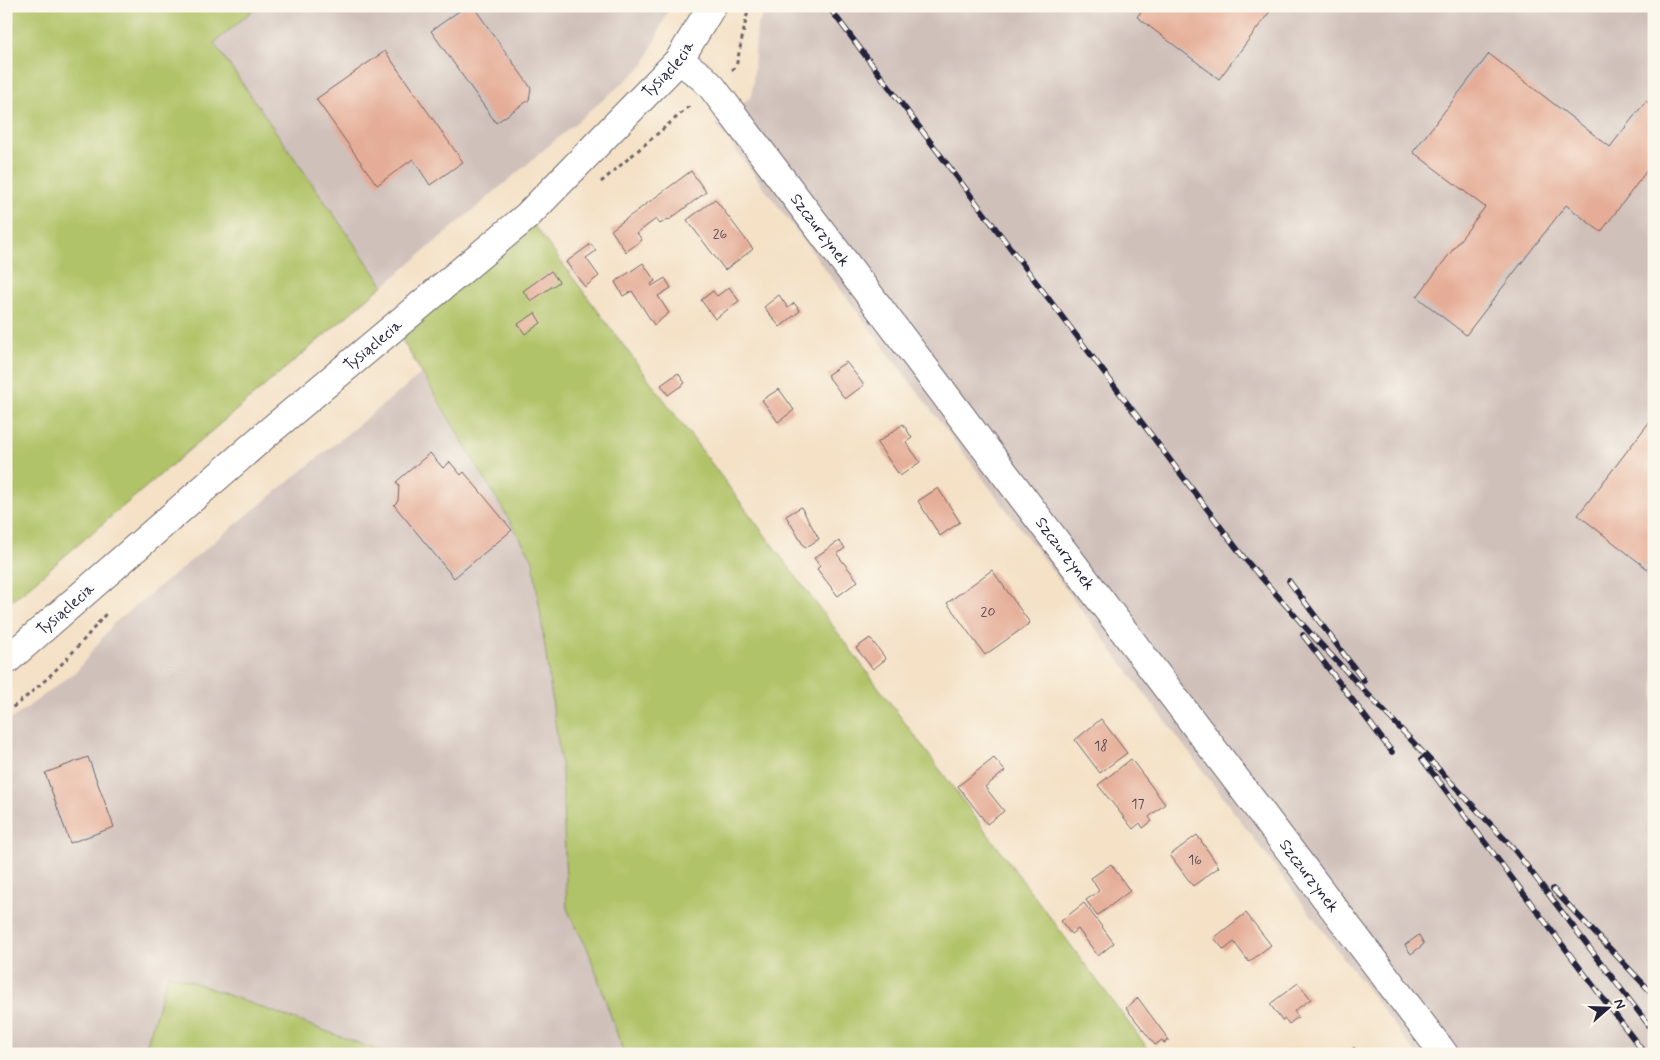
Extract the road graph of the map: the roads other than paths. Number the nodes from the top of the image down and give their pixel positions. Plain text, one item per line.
1 (712, 6) edge
2 (679, 60) junction
3 (6, 661) edge
4 (1444, 1054) edge

1 - 2 street, Tysiąclecia
2 - 3 street, Tysiąclecia
2 - 4 street, Szczurzynek

